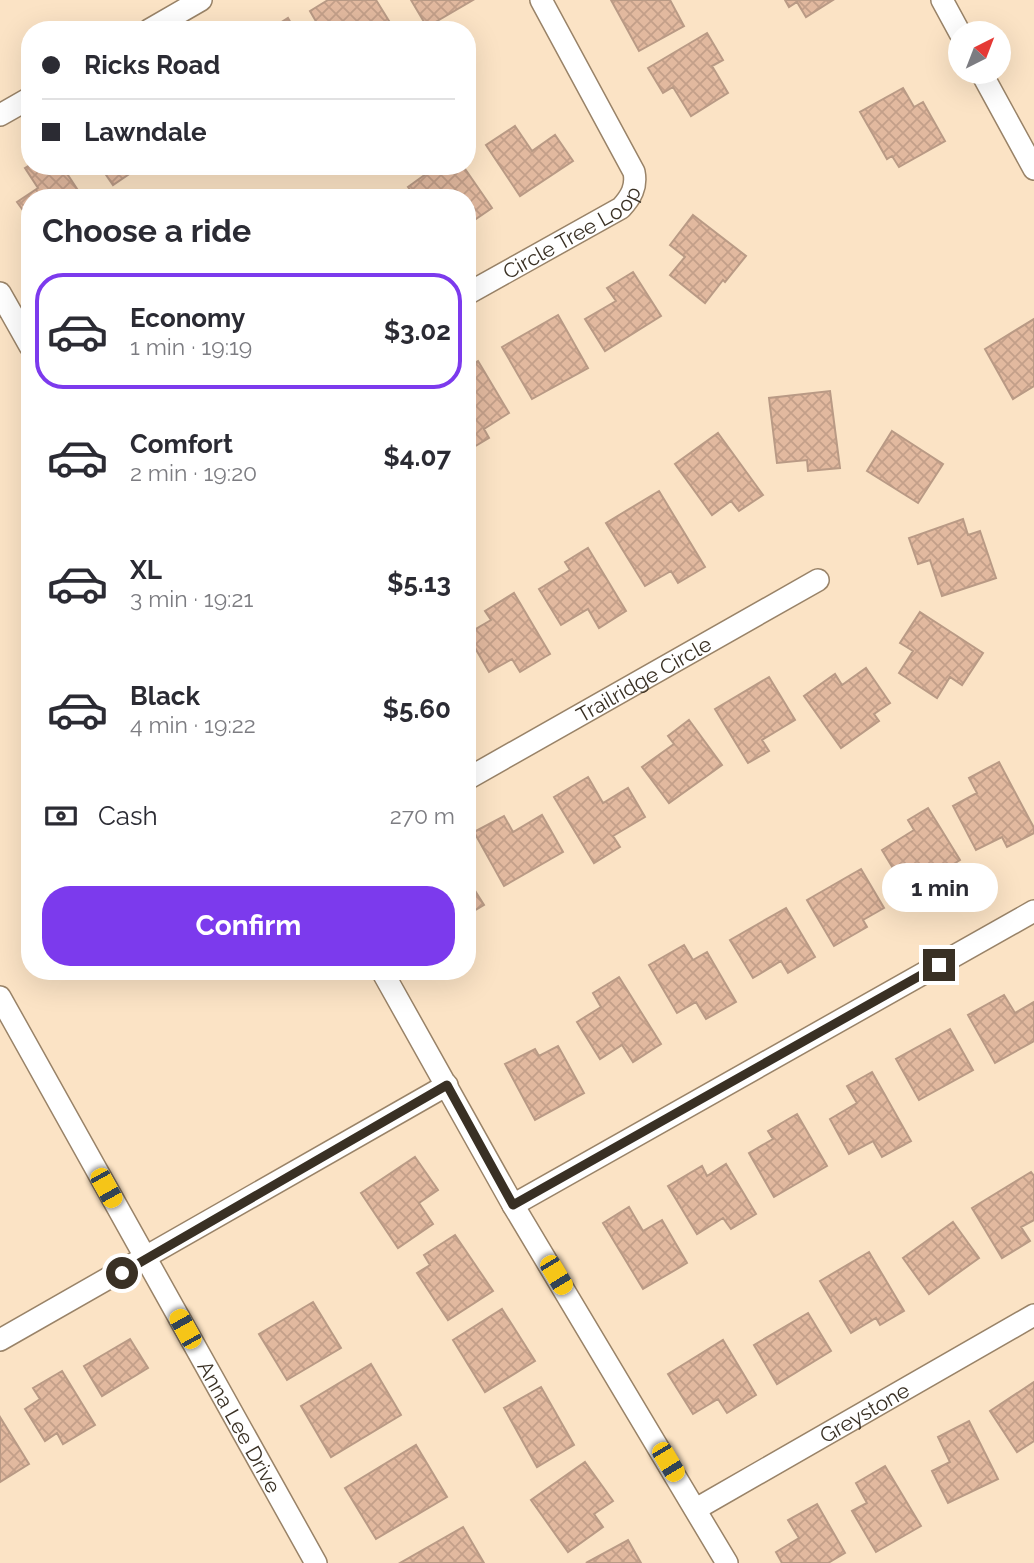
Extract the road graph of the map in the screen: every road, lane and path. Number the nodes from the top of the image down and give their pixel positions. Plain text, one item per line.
1 (201, 0) edge
2 (541, 0) edge
3 (942, 0) edge
4 (165, 21) edge
5 (953, 21) edge
6 (988, 84) edge
7 (21, 103) edge
8 (0, 115) edge
9 (1034, 169) edge
10 (476, 289) edge
11 (0, 293) edge
12 (21, 329) edge
13 (818, 580) dead end
14 (476, 774) edge
15 (1034, 911) edge
16 (387, 980) edge
17 (0, 997) edge
18 (447, 1085) junction
19 (513, 1205) junction
20 (146, 1259) junction
21 (1034, 1315) edge
22 (0, 1340) edge
23 (696, 1509) junction
24 (316, 1563) edge
25 (727, 1563) edge

1 - 4 street
2 - 10 street, Circle Tree Loop
3 - 5 street
6 - 9 street
7 - 8 street
11 - 12 street
13 - 14 street, Trailridge Circle
15 - 19 street
16 - 18 street
17 - 20 street, Anna Lee Drive
18 - 19 street
18 - 20 street
19 - 23 street
20 - 22 street
20 - 24 street, Anna Lee Drive
21 - 23 street, Greystone
23 - 25 street

